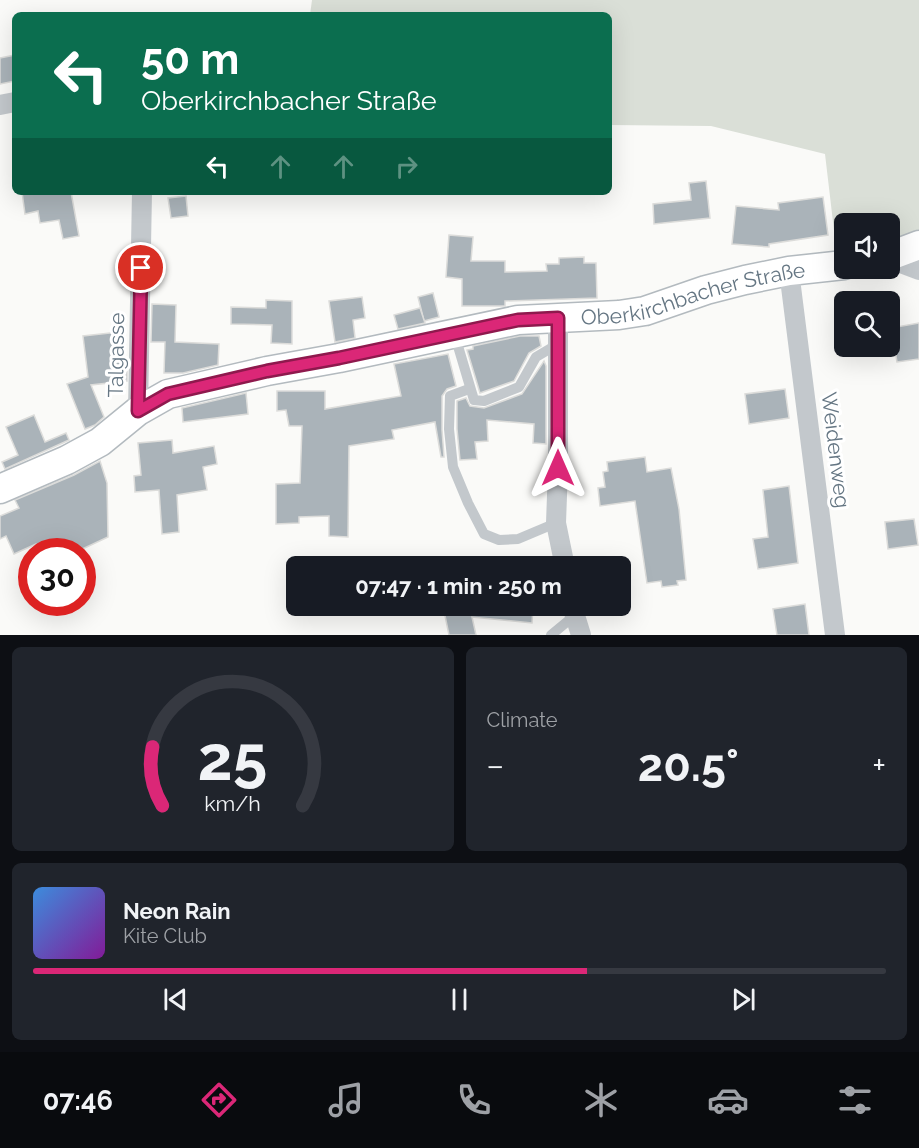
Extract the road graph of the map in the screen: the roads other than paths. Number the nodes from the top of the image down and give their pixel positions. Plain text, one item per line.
1 (142, 195) edge
2 (919, 245) edge
3 (900, 254) edge
4 (900, 262) edge
5 (834, 267) edge
6 (919, 270) edge
7 (789, 271) junction
8 (558, 331) junction
9 (454, 333) junction
10 (469, 389) junction
11 (138, 411) junction
12 (0, 489) edge
13 (556, 523) junction
14 (563, 556) edge
15 (568, 616) edge
16 (575, 616) edge
17 (551, 635) edge
18 (581, 635) edge
19 (834, 635) edge

1 - 11 street, Talgasse
2 - 3 street
4 - 6 street
5 - 7 street, Oberkirchbacher Straße
7 - 8 street, Oberkirchbacher Straße
7 - 19 street, Weidenweg
8 - 9 street, Oberkirchbacher Straße
8 - 10 lane
8 - 13 street
9 - 10 lane
9 - 11 street, Oberkirchbacher Straße
10 - 13 lane
11 - 12 street, Oberkirchbacher Straße
13 - 14 street
15 - 17 lane
16 - 18 street

